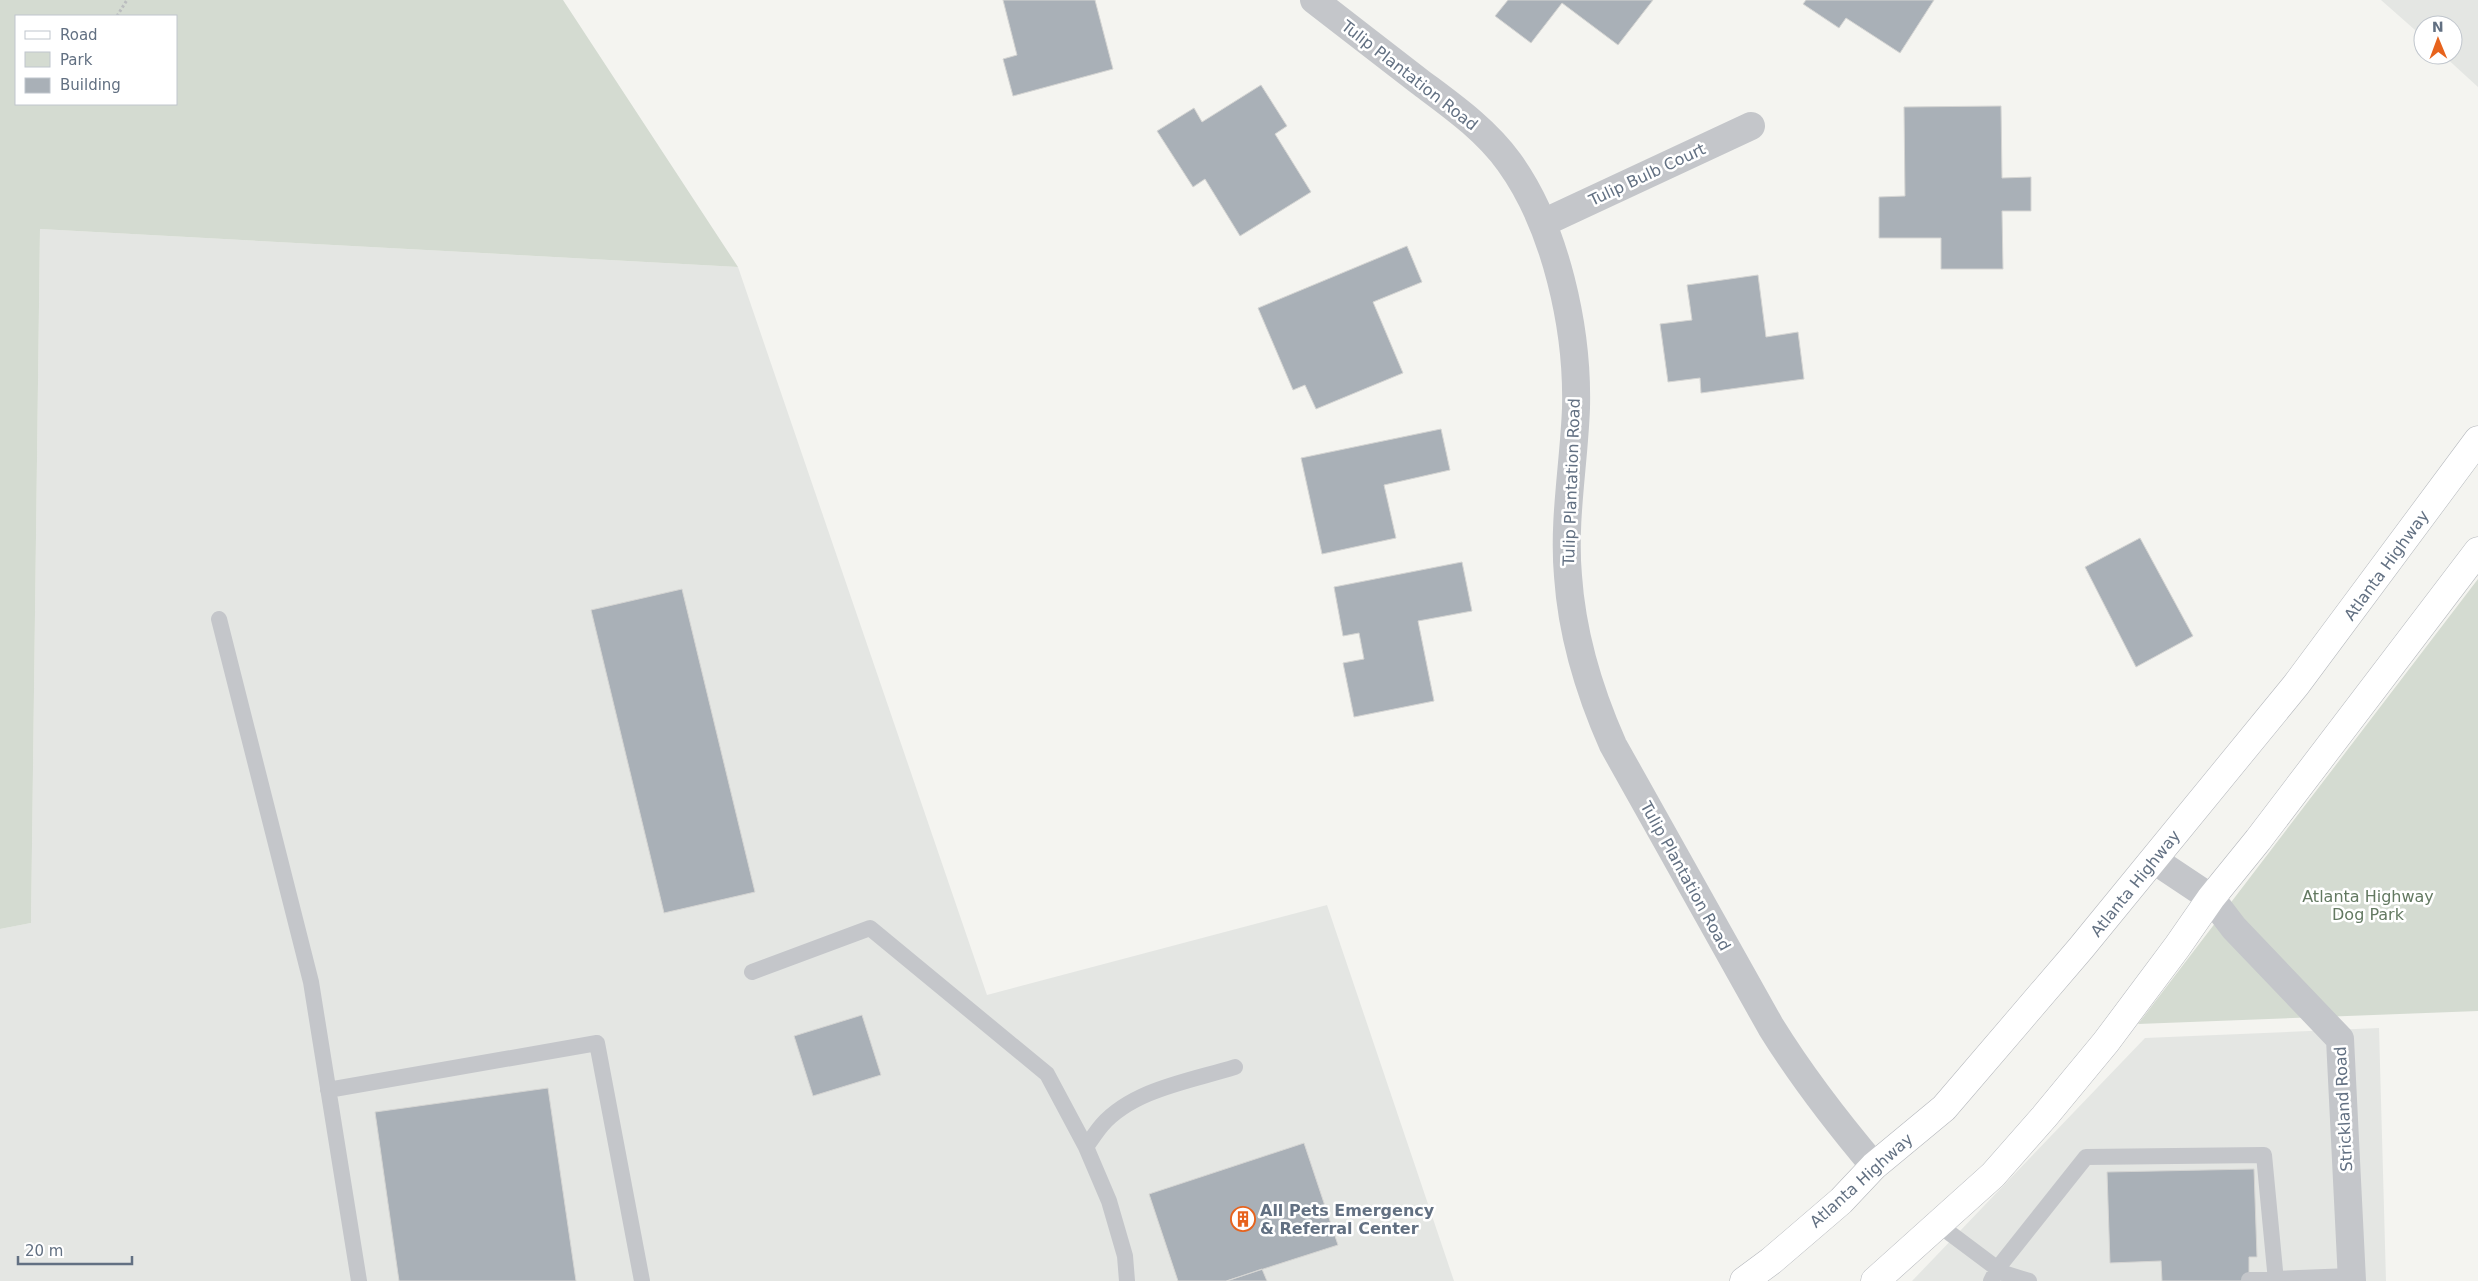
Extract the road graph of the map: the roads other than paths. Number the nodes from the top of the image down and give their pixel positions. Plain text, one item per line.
1 (1314, 0) edge
2 (1751, 126) dead end
3 (1543, 223) junction
4 (2478, 440) edge
5 (2478, 551) edge
6 (219, 619) dead end
7 (2154, 860) junction
8 (2211, 898) junction
9 (752, 972) dead end
10 (1235, 1067) dead end
11 (328, 1090) junction
12 (1086, 1147) junction
13 (1874, 1166) junction
14 (1939, 1225) junction
15 (1994, 1275) edge
16 (2351, 1279) edge
17 (2249, 1280) edge
18 (2276, 1280) edge
19 (359, 1281) edge
20 (642, 1281) edge
21 (1127, 1281) edge
22 (1744, 1281) edge
23 (1875, 1281) edge
24 (2029, 1281) edge

1 - 3 street, Tulip Plantation Road
2 - 3 street, Tulip Bulb Court
3 - 13 street, Tulip Plantation Road
4 - 7 main road, Atlanta Highway
5 - 8 main road
6 - 11 lane
7 - 8 street, Strickland Road
7 - 13 main road, Atlanta Highway
8 - 14 main road
8 - 16 street, Strickland Road
9 - 12 lane
10 - 12 lane
11 - 19 lane
11 - 20 lane
12 - 21 lane
13 - 22 main road, Atlanta Highway
14 - 15 lane
14 - 23 main road
15 - 18 lane
15 - 24 lane
16 - 18 lane
17 - 18 lane

